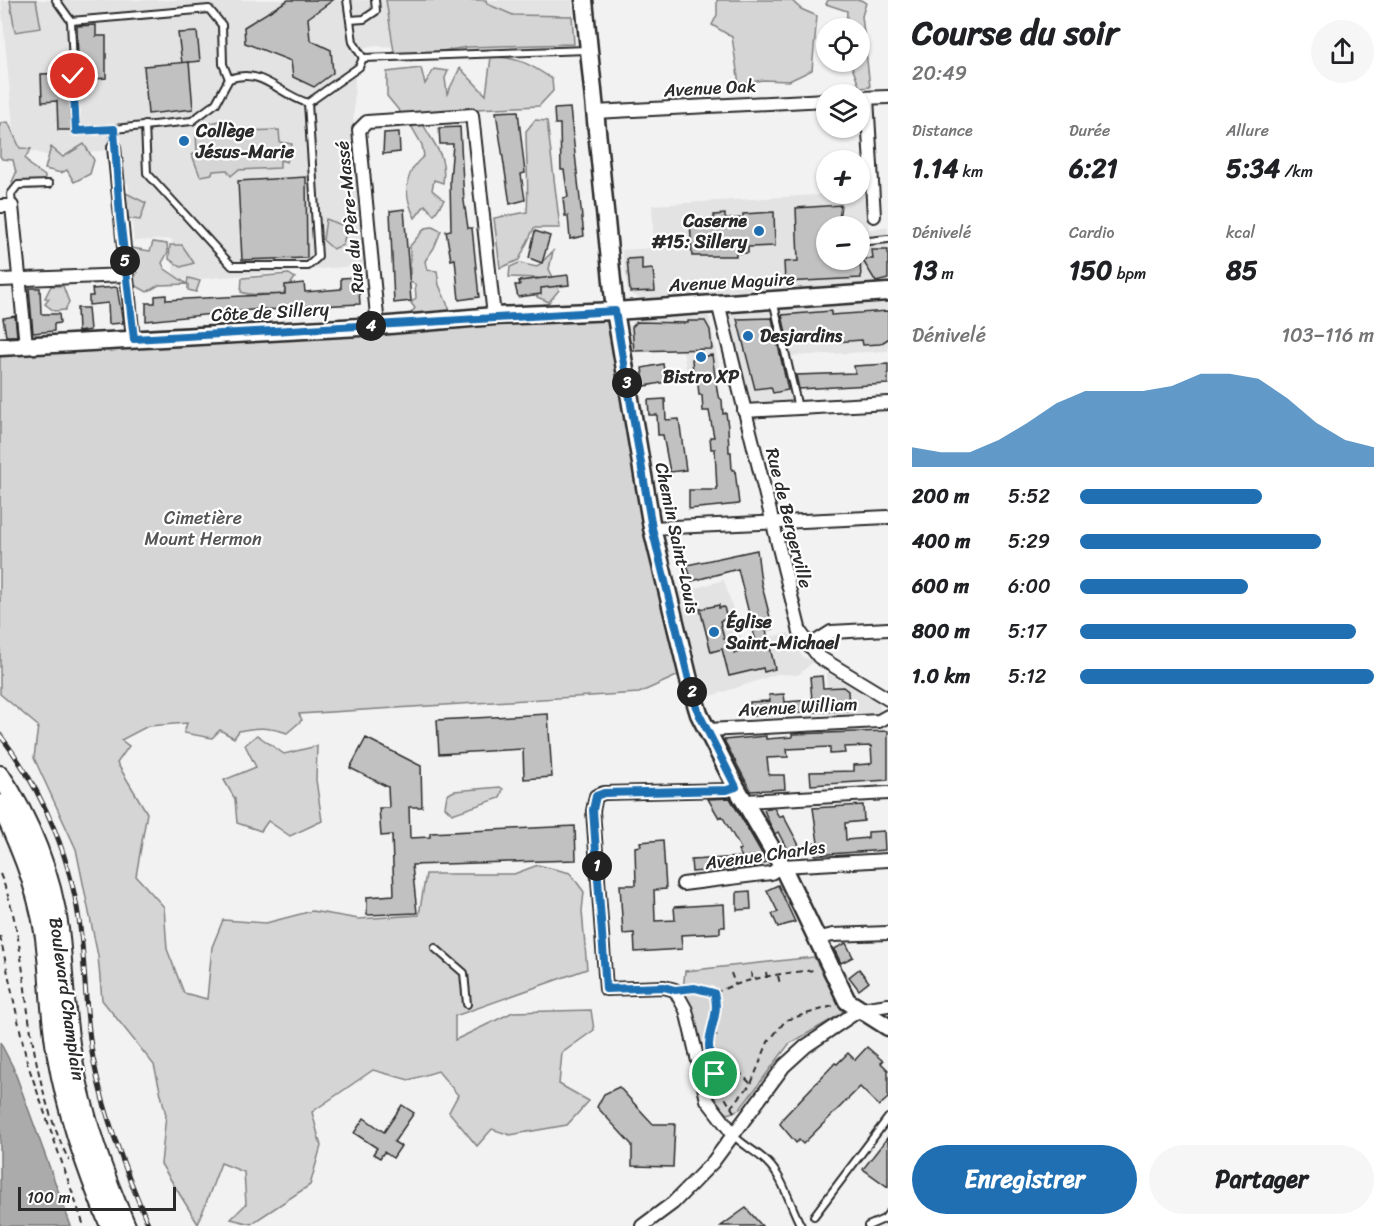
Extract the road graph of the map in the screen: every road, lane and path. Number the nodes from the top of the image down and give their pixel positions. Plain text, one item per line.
1 (56, 0) edge
2 (207, 0) edge
3 (347, 0) edge
4 (375, 0) edge
5 (584, 0) edge
6 (209, 9) junction
7 (350, 20) junction
8 (71, 21) junction
9 (589, 50) junction
10 (363, 58) junction
11 (229, 79) junction
12 (888, 97) edge
13 (870, 98) edge
14 (816, 101) edge
15 (308, 103) junction
16 (595, 112) junction
17 (145, 125) junction
18 (114, 129) junction
19 (867, 138) edge
20 (114, 147) joint
21 (49, 184) dead end
22 (6, 206) edge
23 (874, 216) dead end
24 (888, 239) edge
25 (870, 241) edge
26 (126, 274) junction
27 (19, 279) junction
28 (0, 280) edge
29 (888, 292) edge
30 (773, 299) junction
31 (718, 303) junction
32 (615, 311) junction
33 (494, 316) junction
34 (378, 326) junction
35 (134, 339) junction
36 (26, 345) junction
37 (0, 347) edge
38 (888, 403) edge
39 (798, 408) junction
40 (744, 411) junction
41 (888, 517) edge
42 (772, 522) junction
43 (652, 528) junction
44 (888, 629) edge
45 (809, 646) junction
46 (888, 699) edge
47 (888, 716) edge
48 (708, 730) junction
49 (0, 776) edge
50 (736, 787) junction
51 (888, 793) edge
52 (745, 801) junction
53 (0, 804) edge
54 (888, 860) edge
55 (782, 866) junction
56 (683, 884) dead end
57 (888, 933) edge
58 (0, 936) edge
59 (816, 939) junction
60 (435, 948) dead end
61 (830, 968) junction
62 (751, 972) dead end
63 (766, 972) dead end
64 (731, 973) dead end
65 (778, 976) junction
66 (767, 978) junction
67 (757, 980) junction
68 (752, 981) junction
69 (735, 984) junction
70 (780, 984) dead end
71 (759, 985) dead end
72 (675, 990) junction
73 (714, 993) junction
74 (467, 1004) dead end
75 (854, 1005) junction
76 (888, 1005) edge
77 (888, 1027) edge
78 (712, 1033) junction
79 (720, 1037) dead end
80 (737, 1066) dead end
81 (739, 1072) junction
82 (751, 1084) junction
83 (720, 1085) junction
84 (731, 1107) junction
85 (888, 1118) edge
86 (741, 1122) junction
87 (733, 1134) junction
88 (888, 1214) edge
89 (814, 1216) dead end
90 (84, 1226) edge
91 (110, 1226) edge
92 (126, 1226) edge
93 (642, 1226) edge
94 (801, 1226) edge
95 (868, 1226) edge

1 - 8 lane
2 - 6 lane
3 - 7 lane
4 - 7 lane
5 - 9 street, Chemin Saint-Louis
6 - 8 lane
6 - 11 lane
7 - 10 lane
8 - 18 lane
9 - 10 lane
9 - 16 street, Chemin Saint-Louis
10 - 15 lane
11 - 15 lane
11 - 17 lane
12 - 13 street
14 - 16 street, Avenue Oak
15 - 17 lane
16 - 32 street, Chemin Saint-Louis
17 - 18 lane
18 - 20 lane
19 - 23 street
20 - 26 street
21 - 22 lane
22 - 27 street
24 - 25 lane
26 - 27 street
26 - 35 street
27 - 28 street
27 - 36 street
29 - 30 street, Avenue Maguire
30 - 31 street, Avenue Maguire
30 - 39 lane
31 - 32 street, Avenue Maguire
31 - 40 street, Rue de Bergerville
32 - 33 street, Côte de Sillery
32 - 43 street, Chemin Saint-Louis
33 - 34 street, Côte de Sillery
33 - 34 street, Rue du Père-Massé
34 - 35 street, Côte de Sillery
35 - 36 street, Côte de Sillery
36 - 37 street, Côte de Sillery
38 - 39 street
39 - 40 street
40 - 42 street, Rue de Bergerville
41 - 42 street
42 - 43 street
42 - 45 street, Rue de Bergerville
43 - 48 street, Chemin Saint-Louis
44 - 45 street
45 - 46 street, Rue de Bergerville
47 - 48 street, Avenue William
48 - 50 street, Chemin Saint-Louis
49 - 92 main road, Boulevard Champlain
50 - 52 street, Chemin Saint-Louis
50 - 72 street
51 - 52 street
52 - 55 street, Chemin Saint-Louis
53 - 91 main road, Boulevard Champlain
54 - 55 street, Avenue Charles
55 - 56 street, Avenue Charles
55 - 59 street, Chemin Saint-Louis
57 - 59 street
58 - 90 path
59 - 61 street, Chemin Saint-Louis
60 - 74 lane
61 - 65 path
61 - 75 street, Chemin Saint-Louis
62 - 68 path
63 - 66 path
64 - 69 path
65 - 66 path
65 - 70 path
66 - 67 path
67 - 68 path
67 - 71 path
68 - 69 path
69 - 73 path
72 - 73 path
72 - 87 street
73 - 78 path
75 - 76 street
75 - 77 street, Chemin Saint-Louis
75 - 82 path
75 - 86 street
78 - 79 path
78 - 83 path
80 - 81 path
81 - 82 path
81 - 83 path
82 - 84 path
83 - 84 path
84 - 86 path
85 - 89 lane
86 - 87 street
87 - 93 street
87 - 94 lane
88 - 95 lane

